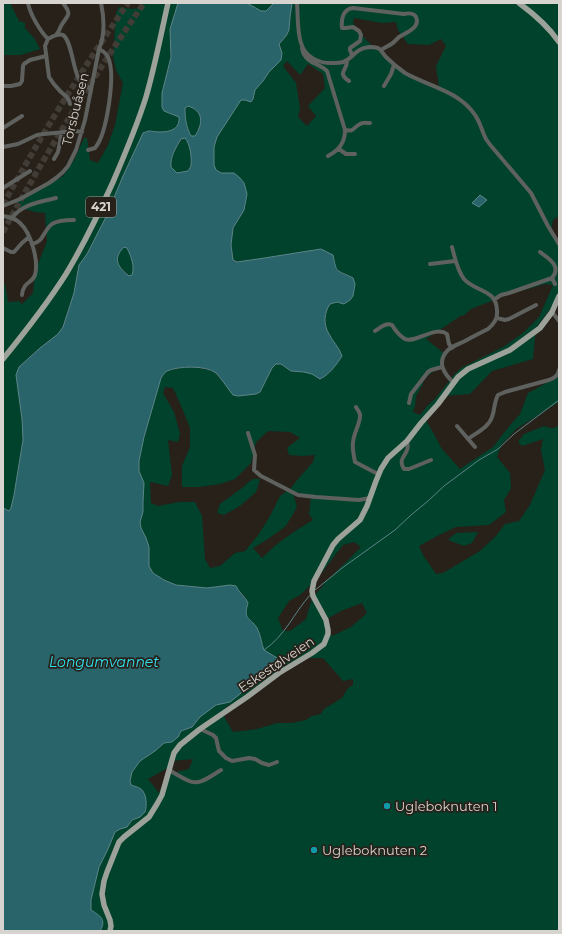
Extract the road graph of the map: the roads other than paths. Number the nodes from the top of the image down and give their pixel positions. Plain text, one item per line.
1 (28, 3) edge
2 (63, 3) edge
3 (102, 3) edge
4 (168, 3) edge
5 (297, 3) edge
6 (519, 3) edge
7 (56, 35) junction
8 (48, 39) junction
9 (559, 42) edge
10 (301, 44) junction
11 (99, 48) junction
12 (381, 50) junction
13 (352, 55) junction
14 (46, 56) junction
15 (347, 60) junction
16 (394, 65) junction
17 (349, 81) dead end
18 (3, 86) edge
19 (384, 86) dead end
20 (91, 90) junction
21 (70, 104) dead end
22 (22, 116) dead end
23 (370, 123) dead end
24 (3, 128) edge
25 (345, 130) junction
26 (62, 132) junction
27 (82, 132) junction
28 (3, 147) edge
29 (339, 148) junction
30 (88, 150) dead end
31 (355, 154) dead end
32 (328, 156) dead end
33 (54, 159) dead end
34 (30, 171) dead end
35 (3, 188) edge
36 (56, 198) dead end
37 (3, 206) edge
38 (3, 216) edge
39 (12, 218) junction
40 (74, 220) dead end
41 (29, 237) junction
42 (32, 244) junction
43 (559, 244) edge
44 (452, 247) dead end
45 (3, 248) edge
46 (540, 252) dead end
47 (455, 261) junction
48 (430, 264) dead end
49 (552, 278) junction
50 (555, 284) dead end
51 (22, 295) dead end
52 (559, 296) edge
53 (495, 299) junction
54 (536, 305) dead end
55 (552, 312) junction
56 (497, 318) junction
57 (558, 318) edge
58 (375, 331) dead end
59 (452, 348) junction
60 (3, 355) edge
61 (3, 359) edge
62 (442, 367) junction
63 (559, 370) edge
64 (454, 383) junction
65 (409, 403) dead end
66 (356, 406) dead end
67 (457, 426) dead end
68 (248, 433) dead end
69 (468, 439) junction
70 (407, 441) junction
71 (475, 447) dead end
72 (431, 460) dead end
73 (378, 474) junction
74 (370, 498) junction
75 (200, 729) junction
76 (277, 762) dead end
77 (169, 770) junction
78 (221, 770) dead end
79 (110, 931) edge

1 - 8 street
2 - 7 street
3 - 11 street, Torsbuåsen
4 - 60 main road, 421
4 - 61 main road, 421
5 - 10 street
6 - 9 main road
7 - 8 street
7 - 20 street
8 - 14 street
10 - 15 street
10 - 25 street
11 - 20 street, Torsbuåsen
11 - 30 street
12 - 13 street
12 - 13 street
12 - 16 street
13 - 15 street
14 - 18 street
14 - 21 street
15 - 17 street
16 - 19 street
16 - 43 street
20 - 27 street, Torsbuåsen
22 - 24 street
23 - 25 street
25 - 29 street
26 - 27 street
26 - 28 street
26 - 33 street
27 - 37 street, Torsbuåsen
29 - 31 street
29 - 32 street
34 - 35 street
36 - 39 street
38 - 39 street
39 - 41 street
40 - 42 street
41 - 42 street
41 - 45 street
42 - 51 street
44 - 47 street
46 - 49 street
47 - 48 street
47 - 53 street
49 - 50 street
49 - 53 street
52 - 55 main road, Eskestølveien
53 - 56 street
54 - 56 street
55 - 57 street
55 - 64 main road, Eskestølveien
56 - 59 street
58 - 59 street
59 - 62 street
62 - 64 street
62 - 65 street
63 - 69 street
64 - 70 main road, Eskestølveien
66 - 73 street
67 - 69 street
68 - 74 street
69 - 71 street
70 - 72 street
70 - 73 main road, Eskestølveien
73 - 74 main road, Eskestølveien
74 - 75 main road, Eskestølveien
75 - 76 street
75 - 77 main road, Eskestølveien
77 - 78 street
77 - 79 main road, Eskestølveien

